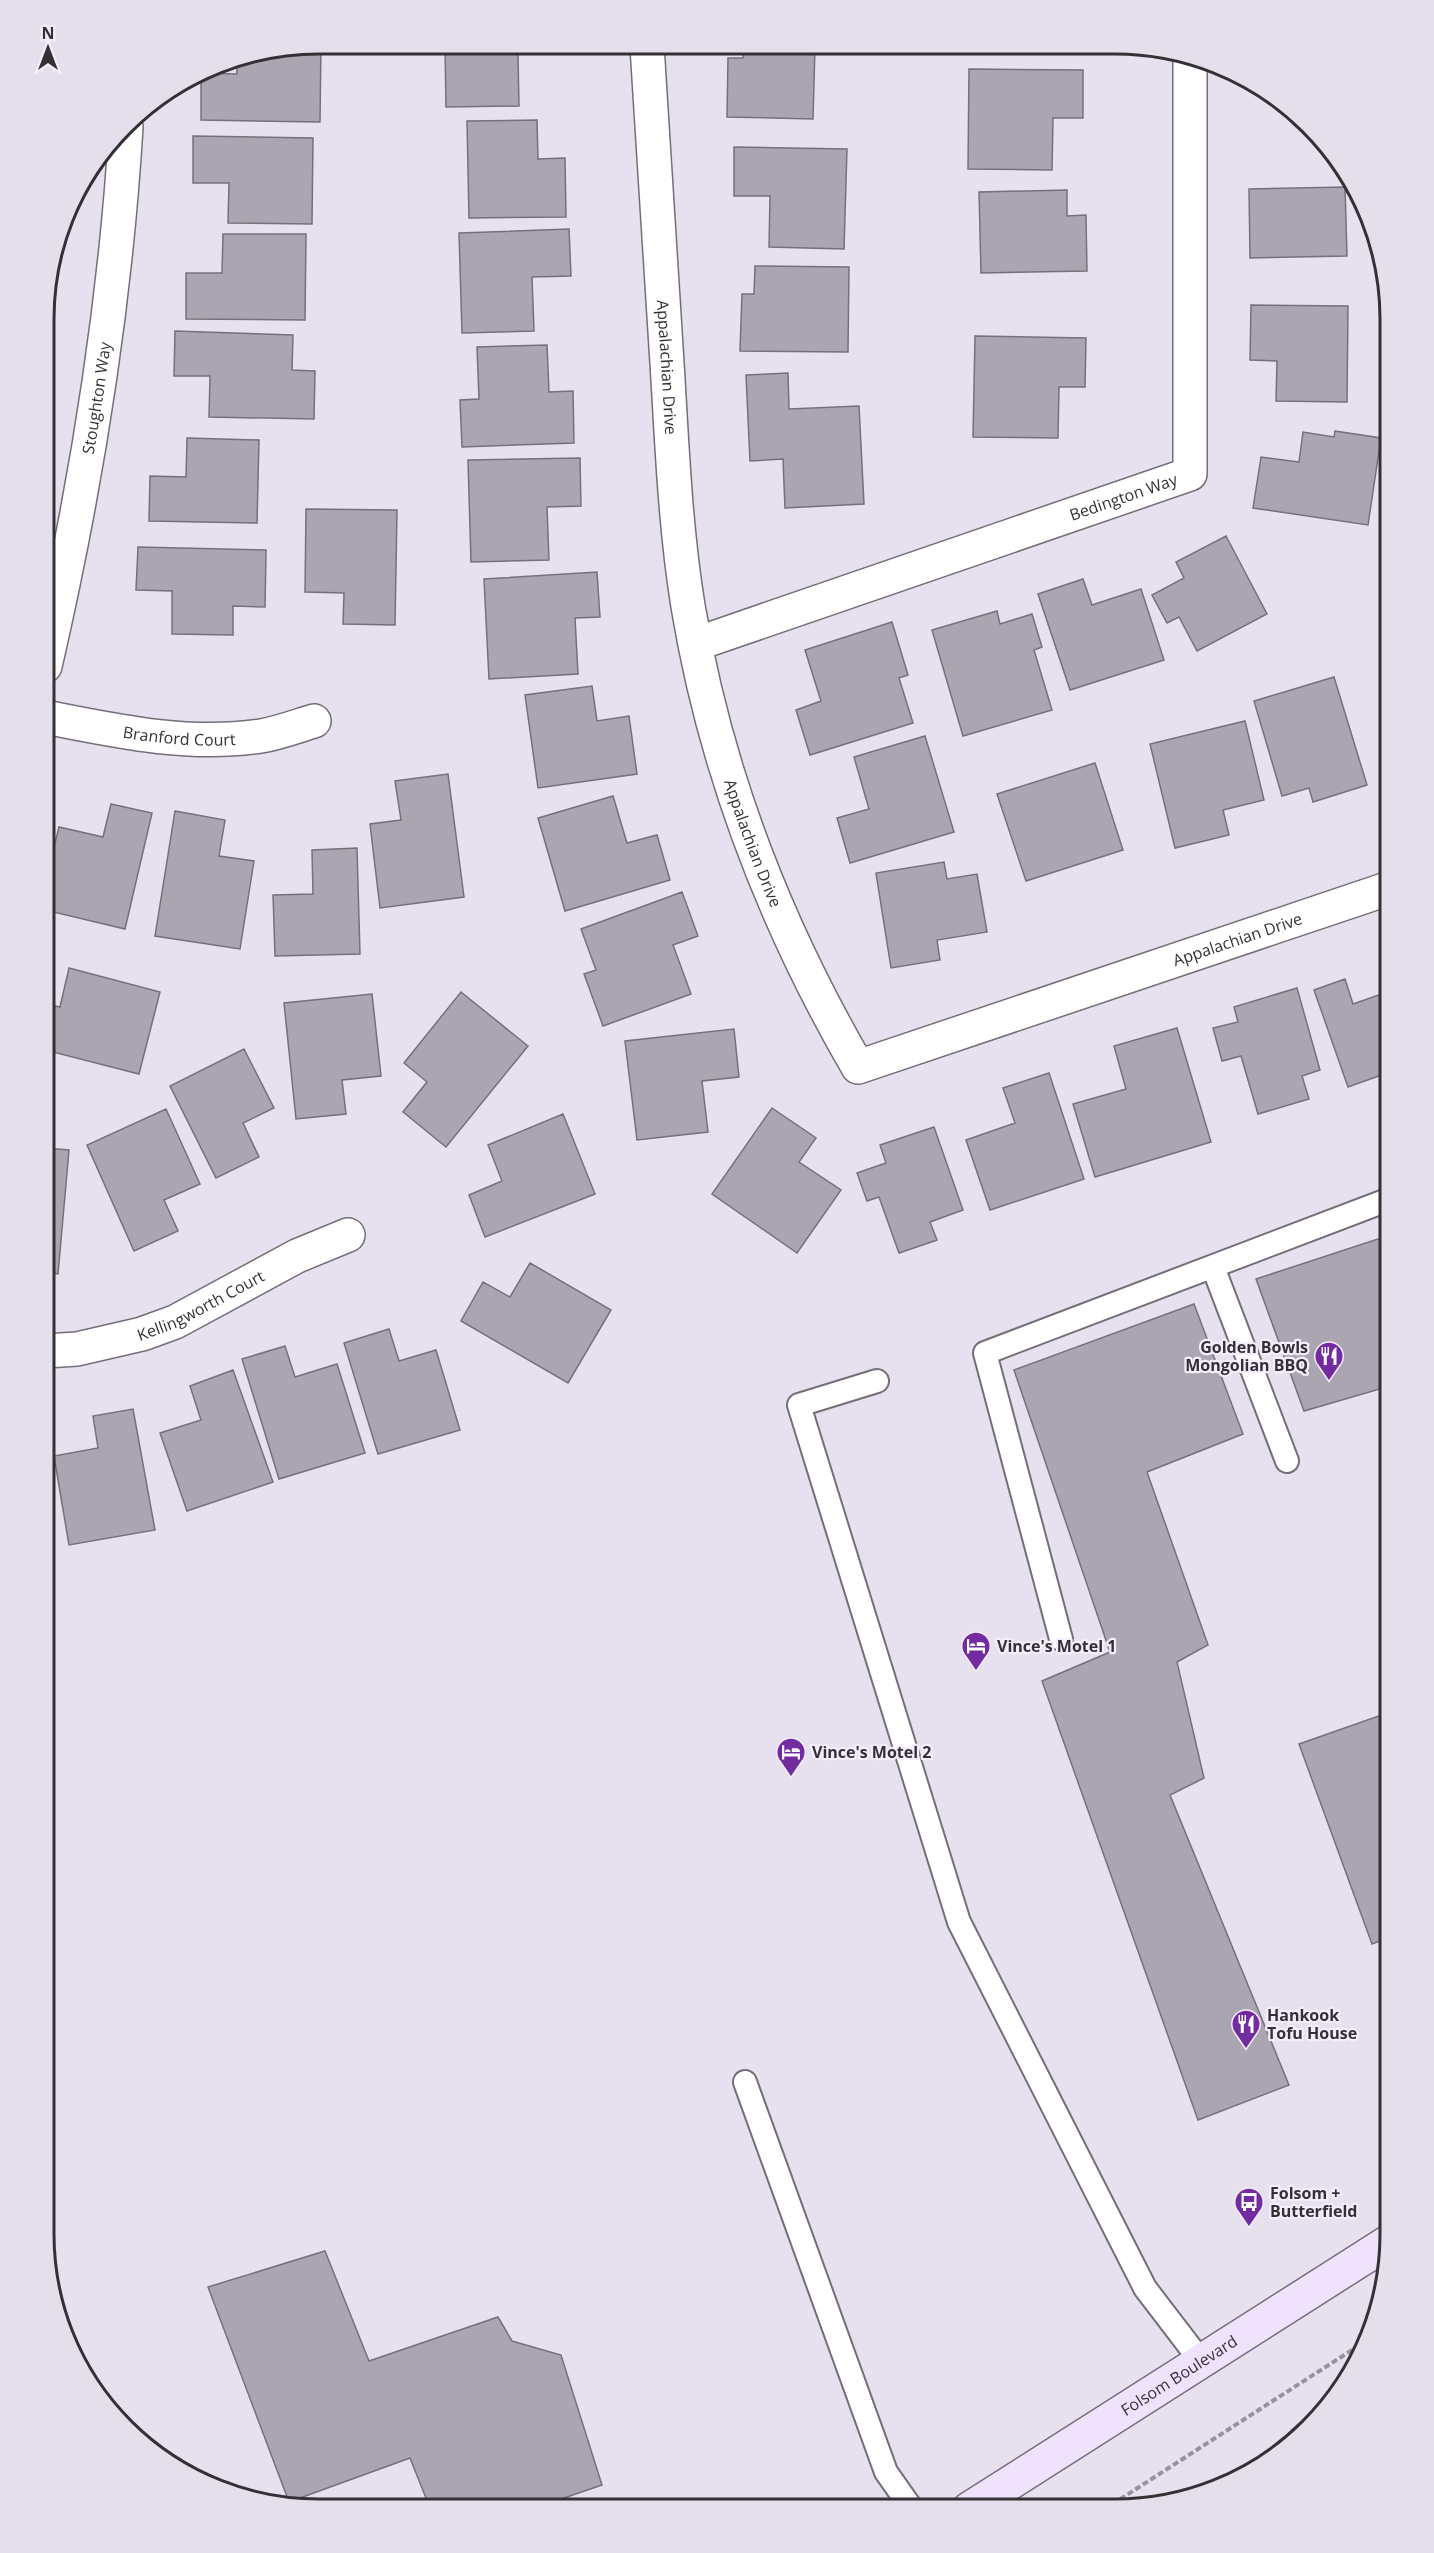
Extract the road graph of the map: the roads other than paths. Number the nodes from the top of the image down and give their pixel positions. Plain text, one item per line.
1 (648, 54) edge
2 (1190, 65) edge
3 (125, 139) edge
4 (54, 626) edge
5 (696, 644) junction
6 (54, 719) edge
7 (314, 721) dead end
8 (1380, 891) edge
9 (1380, 1203) edge
10 (348, 1235) dead end
11 (1213, 1267) junction
12 (54, 1350) edge
13 (877, 1381) dead end
14 (1287, 1461) dead end
15 (1061, 1639) dead end
16 (745, 2082) dead end
17 (1379, 2248) edge
18 (1200, 2360) junction
19 (905, 2499) edge
20 (985, 2499) edge

1 - 5 street, Appalachian Drive
2 - 5 street, Bedington Way
3 - 4 street, Stoughton Way
5 - 8 street, Appalachian Drive
6 - 7 street, Branford Court
9 - 11 lane
10 - 12 street, Kellingworth Court
11 - 14 lane
11 - 15 lane
13 - 18 lane
16 - 19 lane
17 - 18 main road, Folsom Boulevard
18 - 20 main road, Folsom Boulevard

